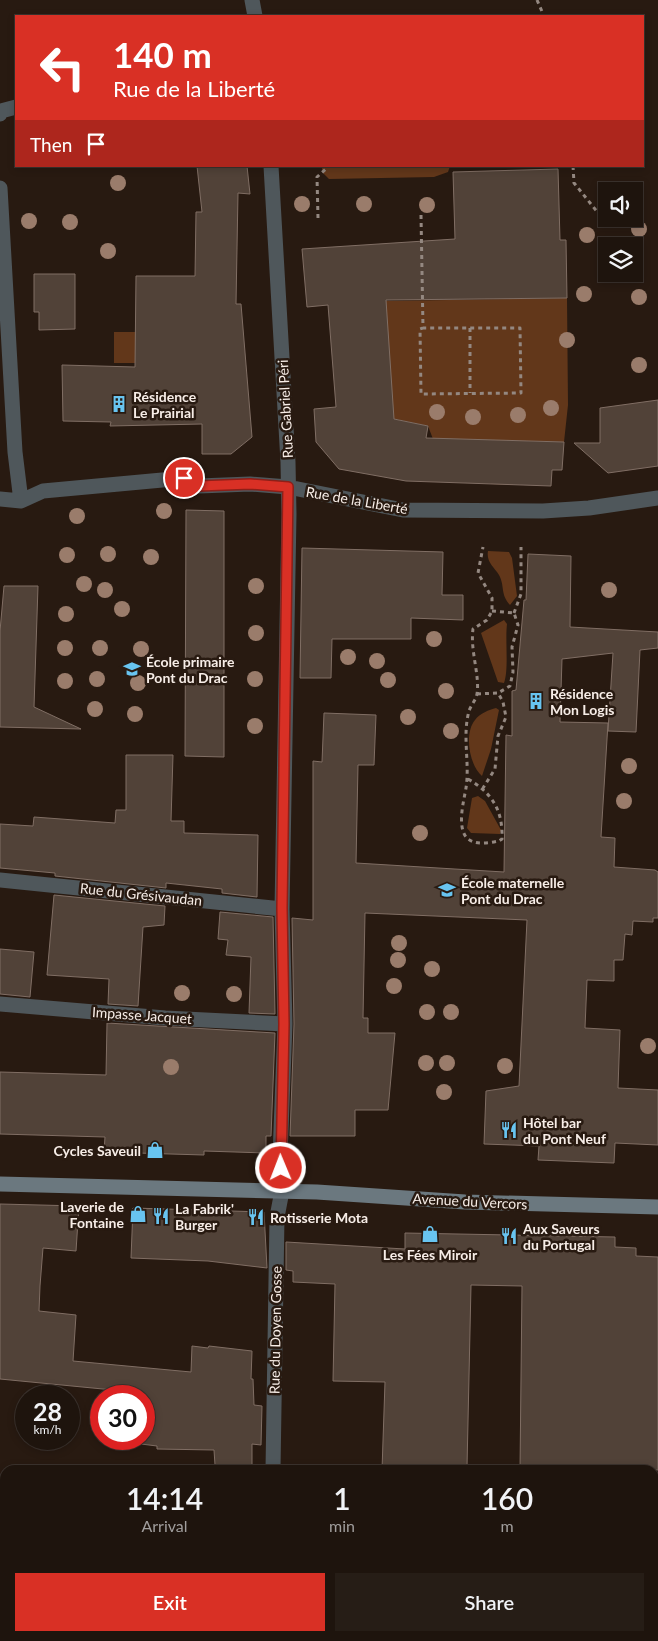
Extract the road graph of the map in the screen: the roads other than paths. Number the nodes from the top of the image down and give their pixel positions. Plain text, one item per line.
1 (252, 0) edge
2 (254, 15) edge
3 (15, 107) edge
4 (0, 114) edge
5 (270, 167) edge
6 (0, 188) edge
7 (288, 487) junction
8 (658, 498) edge
9 (0, 499) edge
10 (21, 501) junction
11 (0, 880) edge
12 (282, 908) junction
13 (0, 1004) edge
14 (284, 1024) junction
15 (0, 1184) edge
16 (282, 1191) junction
17 (658, 1207) edge
18 (273, 1465) edge

1 - 2 street
3 - 4 street
5 - 7 street, Rue Gabriel Péri
6 - 10 street
7 - 8 street, Rue de la Liberté
7 - 10 street, Rue de la Liberté
7 - 12 street, Rue Gabriel Péri
9 - 10 street, Rue de la Liberté
11 - 12 street, Rue du Grésivaudan
12 - 14 street, Rue Gabriel Péri
13 - 14 street, Impasse Jacquet
14 - 16 street, Rue Gabriel Péri
15 - 16 street, Avenue du Vercors
16 - 17 street, Avenue du Vercors
16 - 18 street, Rue du Doyen Gosse

